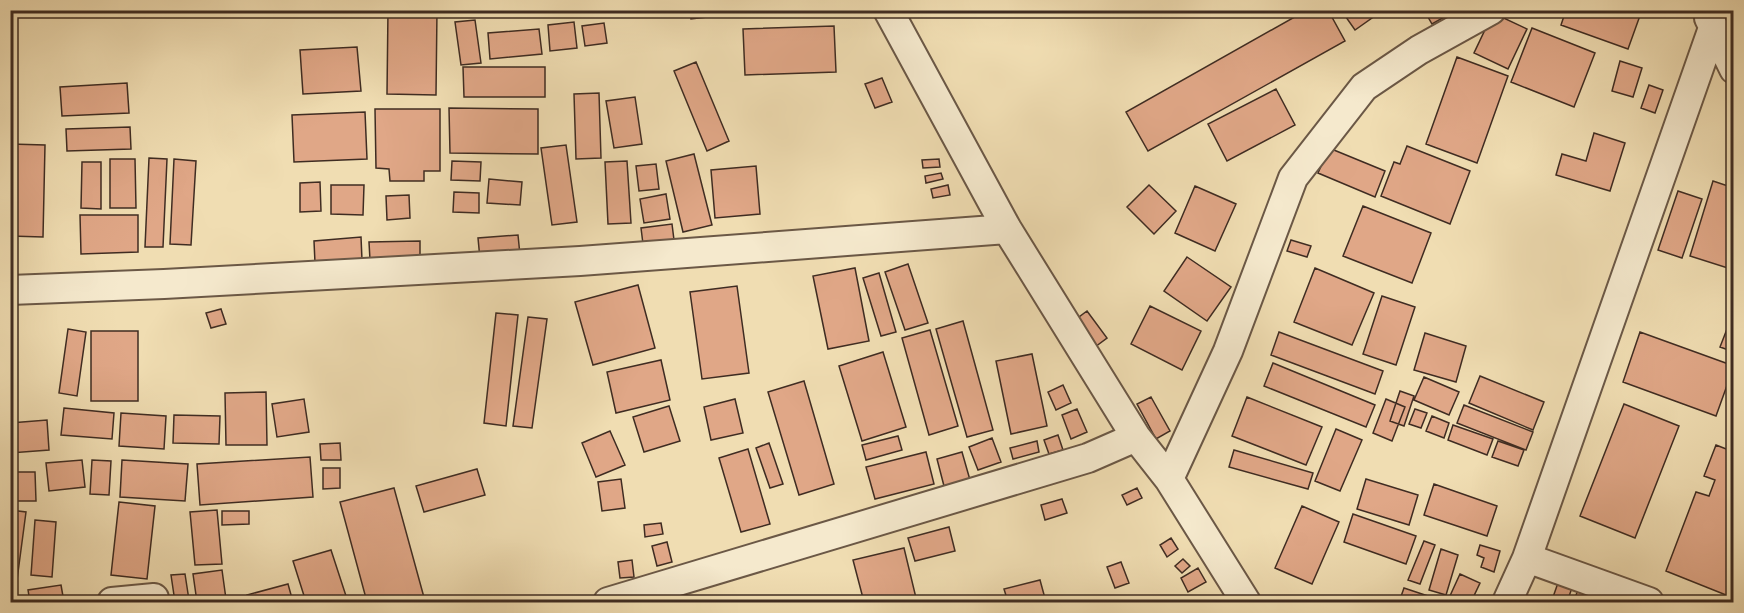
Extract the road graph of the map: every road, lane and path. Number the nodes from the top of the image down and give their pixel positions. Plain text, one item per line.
1 (888, 10) edge
2 (1491, 10) edge
3 (1710, 19) edge
4 (1734, 69) edge
5 (1007, 229) junction
6 (10, 290) edge
7 (1136, 437) junction
8 (1168, 479) junction
9 (1527, 558) junction
10 (154, 598) dead end
11 (112, 603) edge
12 (608, 603) edge
13 (1246, 603) edge
14 (1507, 603) edge
15 (1649, 603) edge

1 - 5 street
2 - 8 street
3 - 4 street
3 - 9 street
5 - 6 street
5 - 7 street
7 - 8 street
7 - 12 street
8 - 13 street
9 - 14 street
9 - 15 street
10 - 11 street

